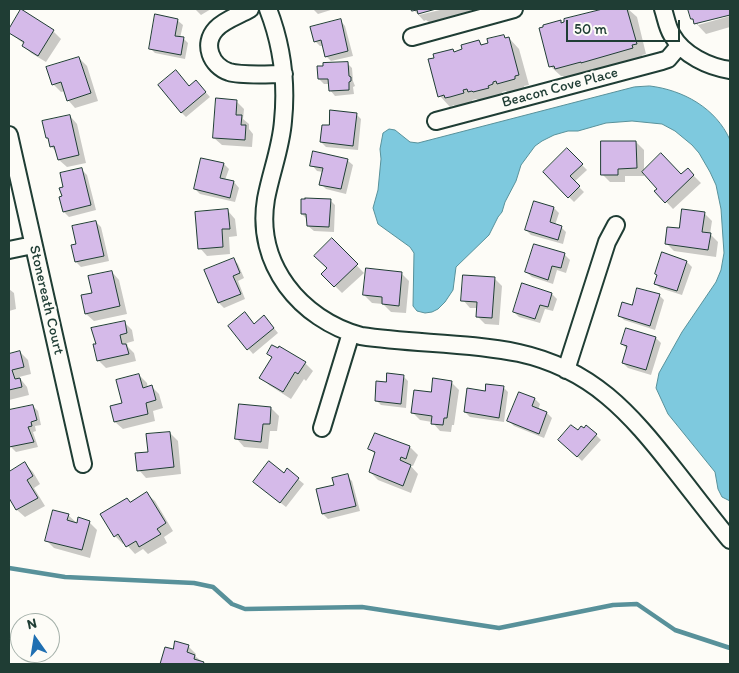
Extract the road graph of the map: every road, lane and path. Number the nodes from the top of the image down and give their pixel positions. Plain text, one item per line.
1 (250, 9) edge
2 (268, 9) edge
3 (514, 9) edge
4 (663, 9) edge
5 (412, 37) dead end
6 (679, 46) junction
7 (730, 70) edge
8 (284, 74) junction
9 (436, 121) dead end
10 (9, 135) edge
11 (616, 225) dead end
12 (33, 245) junction
13 (9, 250) edge
14 (351, 333) junction
15 (566, 370) junction
16 (322, 428) dead end
17 (83, 464) dead end
18 (730, 540) edge

1 - 8 street
2 - 8 street
3 - 5 street
4 - 6 street
6 - 7 street
6 - 9 street, Beacon Cove Place
8 - 14 street
10 - 12 street, Stonereath Court
11 - 15 street
12 - 13 street
12 - 17 street, Stonereath Court
14 - 15 street
14 - 16 street
15 - 18 street

